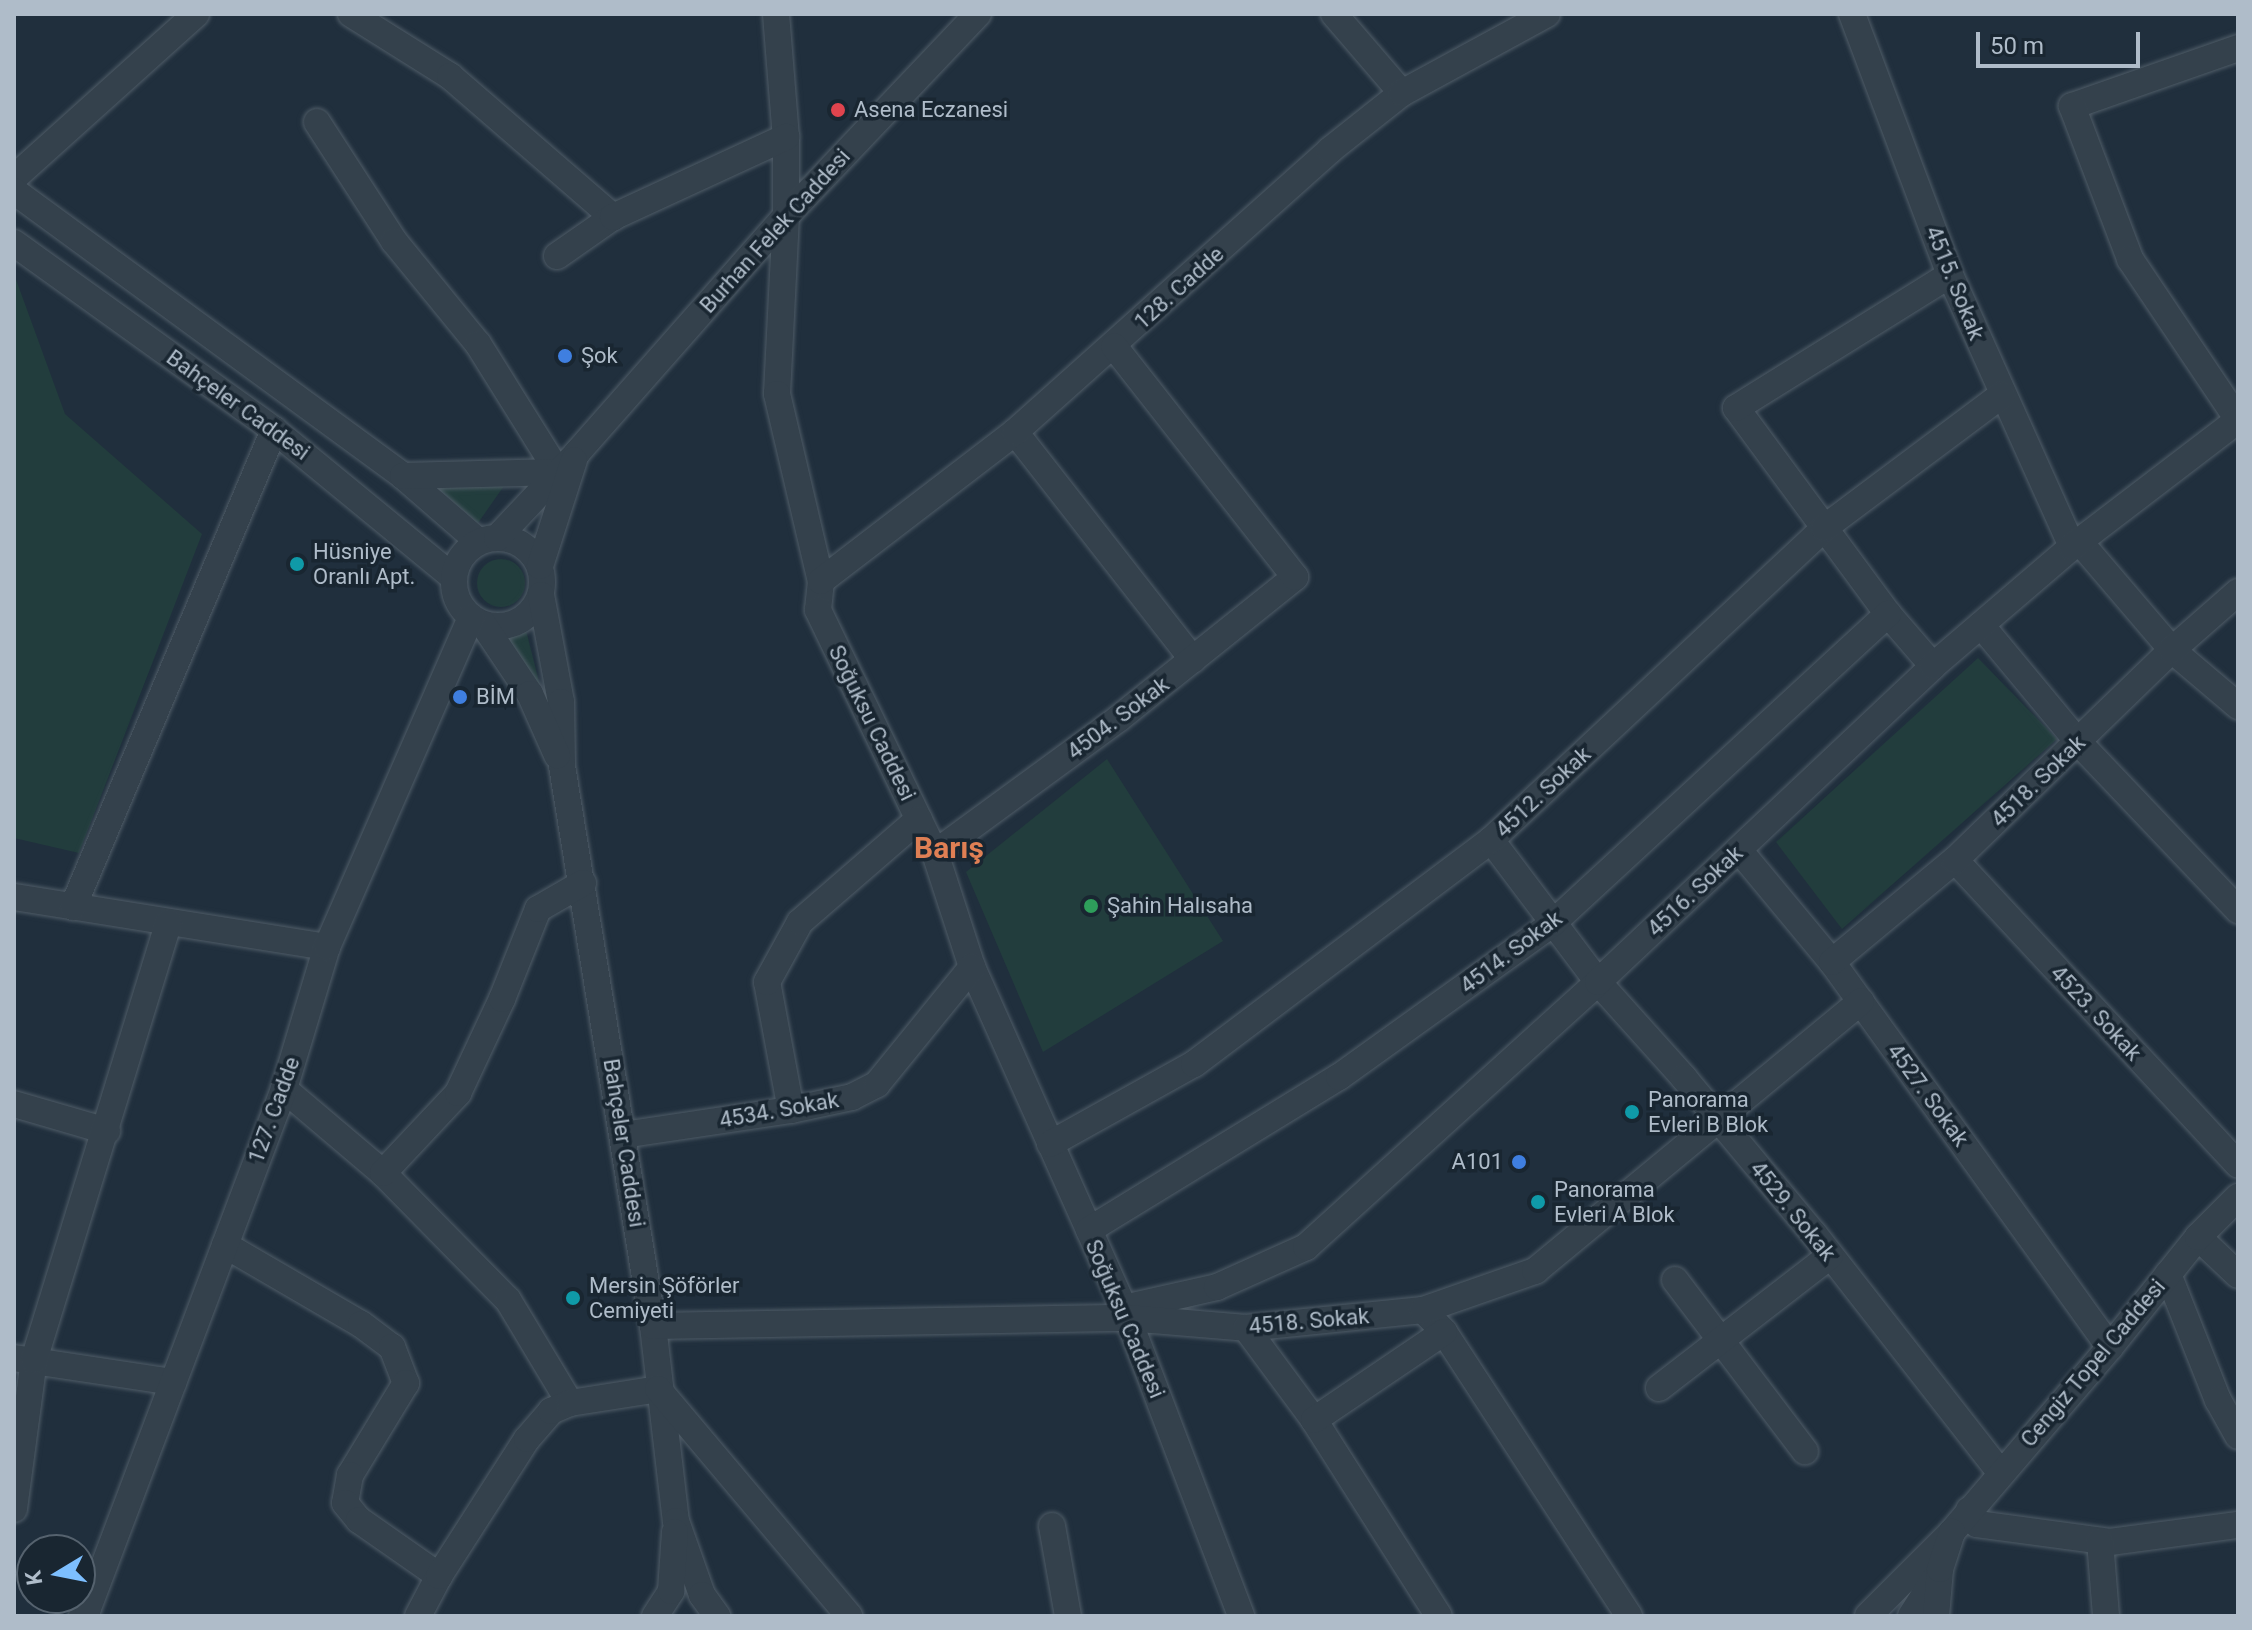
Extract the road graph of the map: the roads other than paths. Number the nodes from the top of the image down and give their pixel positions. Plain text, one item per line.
1 (196, 14) edge
2 (351, 14) edge
3 (776, 14) edge
4 (978, 14) edge
5 (1334, 14) edge
6 (1547, 14) edge
7 (1852, 14) edge
8 (2238, 48) edge
9 (1402, 93) junction
10 (317, 122) dead end
11 (786, 137) junction
12 (14, 178) edge
13 (14, 191) edge
14 (786, 216) junction
15 (613, 217) junction
16 (14, 243) edge
17 (557, 256) dead end
18 (1950, 275) junction
19 (1114, 346) junction
20 (2002, 395) junction
21 (2238, 420) edge
22 (274, 430) junction
23 (1015, 432) junction
24 (577, 453) junction
25 (558, 472) junction
26 (403, 476) junction
27 (1824, 528) junction
28 (488, 540) junction
29 (2076, 544) junction
30 (540, 566) junction
31 (453, 577) junction
32 (821, 581) junction
33 (2238, 592) edge
34 (541, 595) junction
35 (1888, 614) junction
36 (477, 621) junction
37 (1981, 625) junction
38 (2172, 650) junction
39 (1193, 660) junction
40 (1933, 666) junction
41 (2238, 706) edge
42 (2079, 743) junction
43 (562, 766) junction
44 (919, 819) junction
45 (1491, 840) junction
46 (1739, 850) junction
47 (935, 853) junction
48 (1955, 860) junction
49 (583, 883) junction
50 (15, 901) edge
51 (73, 907) junction
52 (2238, 910) edge
53 (169, 922) junction
54 (1553, 923) junction
55 (327, 947) junction
56 (1832, 962) junction
57 (972, 967) junction
58 (1598, 982) junction
59 (1861, 1001) junction
60 (284, 1089) junction
61 (14, 1104) edge
62 (791, 1110) junction
63 (1718, 1119) junction
64 (107, 1131) junction
65 (623, 1135) junction
66 (1050, 1144) junction
67 (2238, 1165) edge
68 (383, 1173) junction
69 (2238, 1197) edge
70 (1089, 1230) junction
71 (2198, 1237) junction
72 (225, 1245) junction
73 (1830, 1256) junction
74 (2168, 1274) junction
75 (2238, 1275) edge
76 (1675, 1280) dead end
77 (1423, 1310) junction
78 (1126, 1313) junction
79 (653, 1326) junction
80 (1246, 1328) junction
81 (1444, 1332) junction
82 (1720, 1339) junction
83 (2110, 1347) junction
84 (24, 1359) edge
85 (173, 1382) junction
86 (1659, 1388) dead end
87 (658, 1389) junction
88 (570, 1403) junction
89 (1314, 1420) junction
90 (2238, 1436) edge
91 (1805, 1451) dead end
92 (2001, 1473) junction
93 (14, 1509) edge
94 (1969, 1510) junction
95 (676, 1521) junction
96 (2238, 1525) edge
97 (1052, 1526) dead end
98 (1952, 1532) junction
99 (2100, 1541) junction
100 (1940, 1569) junction
101 (439, 1576) junction
102 (96, 1586) edge
103 (418, 1616) edge
104 (655, 1616) edge
105 (717, 1616) edge
106 (849, 1616) edge
107 (1068, 1616) edge
108 (1241, 1616) edge
109 (1439, 1616) edge
110 (1629, 1616) edge
111 (1868, 1616) edge
112 (1911, 1616) edge
113 (1936, 1616) edge
114 (2106, 1616) edge

1 - 12 street
2 - 15 street
3 - 11 street, Soğuksu Caddesi
4 - 14 street, Burhan Felek Caddesi
5 - 9 street
6 - 9 street, 128. Cadde
7 - 18 street, 4515. Sokak
8 - 21 street
9 - 19 street, 128. Cadde
10 - 25 street
11 - 14 street, Soğuksu Caddesi
11 - 15 street
13 - 26 street, Bahçeler Caddesi
14 - 24 street, Burhan Felek Caddesi
14 - 32 street, Soğuksu Caddesi
15 - 17 street
16 - 22 street, Bahçeler Caddesi
18 - 20 street, 4515. Sokak
18 - 27 street
19 - 23 street, 128. Cadde
19 - 39 street, 4504. Sokak
20 - 27 street, 4512. Sokak
20 - 29 street, 4515. Sokak
21 - 29 street, 4516. Sokak
22 - 31 street, Bahçeler Caddesi
22 - 51 street
23 - 32 street, 128. Cadde
23 - 39 street
24 - 25 street, Burhan Felek Caddesi
24 - 30 street
25 - 26 street
25 - 28 street, Burhan Felek Caddesi
26 - 28 street, Bahçeler Caddesi
27 - 35 street
27 - 45 street, 4512. Sokak
28 - 30 street
28 - 31 street
29 - 37 street, 4516. Sokak
29 - 38 street, 4515. Sokak
30 - 34 street
31 - 36 street
32 - 44 street, Soğuksu Caddesi
33 - 38 street, 4518. Sokak
34 - 36 street
34 - 43 street
35 - 40 street
35 - 54 street, 4514. Sokak
36 - 43 street
36 - 55 street, 127. Cadde
37 - 40 street, 4516. Sokak
37 - 42 street
38 - 41 street, 4515. Sokak
38 - 42 street, 4518. Sokak
39 - 47 street, 4504. Sokak
40 - 46 street, 4516. Sokak
42 - 48 street, 4518. Sokak
42 - 52 street
43 - 49 street, Bahçeler Caddesi
44 - 47 street, Soğuksu Caddesi
44 - 62 street
45 - 54 street, 4529. Sokak
45 - 66 street, 4512. Sokak
46 - 56 street, 4527. Sokak
46 - 58 street, 4516. Sokak
47 - 57 street, Soğuksu Caddesi
48 - 56 street, 4518. Sokak
48 - 67 street, 4523. Sokak
49 - 65 street, Bahçeler Caddesi
49 - 68 street
50 - 51 street
51 - 53 street
53 - 55 street
53 - 64 street
54 - 58 street, 4529. Sokak
54 - 70 street, 4514. Sokak
55 - 60 street, 127. Cadde
56 - 59 street, 4527. Sokak
57 - 62 street, 4534. Sokak
57 - 66 street, Soğuksu Caddesi
58 - 63 street, 4529. Sokak
58 - 78 street, 4516. Sokak
59 - 63 street, 4518. Sokak
59 - 83 street, 4527. Sokak
60 - 68 street
60 - 72 street, 127. Cadde
61 - 64 street
62 - 65 street, 4534. Sokak
63 - 73 street, 4529. Sokak
63 - 77 street, 4518. Sokak
64 - 84 street
65 - 79 street, Bahçeler Caddesi
66 - 70 street, Soğuksu Caddesi
68 - 88 street
69 - 71 street, Cengiz Topel Caddesi
70 - 78 street, Soğuksu Caddesi
71 - 74 street, Cengiz Topel Caddesi
71 - 75 street
72 - 85 street, 127. Cadde
72 - 101 street
73 - 82 street
73 - 92 street, 4529. Sokak
74 - 83 street, Cengiz Topel Caddesi
74 - 90 street
76 - 82 street
77 - 80 street, 4518. Sokak
77 - 81 street
78 - 79 street, 4518. Sokak
78 - 80 street, 4518. Sokak
78 - 108 street, Soğuksu Caddesi
79 - 87 street, Bahçeler Caddesi
80 - 89 street
81 - 89 street
81 - 110 street
82 - 86 street
82 - 91 street
83 - 92 street, Cengiz Topel Caddesi
84 - 85 street
84 - 93 street
85 - 102 street, 127. Cadde
87 - 88 street
87 - 95 street, Bahçeler Caddesi
87 - 106 street
88 - 101 street
89 - 109 street
92 - 94 street, Cengiz Topel Caddesi
94 - 98 street, Cengiz Topel Caddesi
94 - 99 street
95 - 104 street
95 - 105 street
96 - 99 street
97 - 107 street
98 - 100 street, Cengiz Topel Caddesi
98 - 111 street, Cengiz Topel Caddesi
99 - 114 street
100 - 112 street, Cengiz Topel Caddesi
100 - 113 street, Cengiz Topel Caddesi
101 - 103 street

